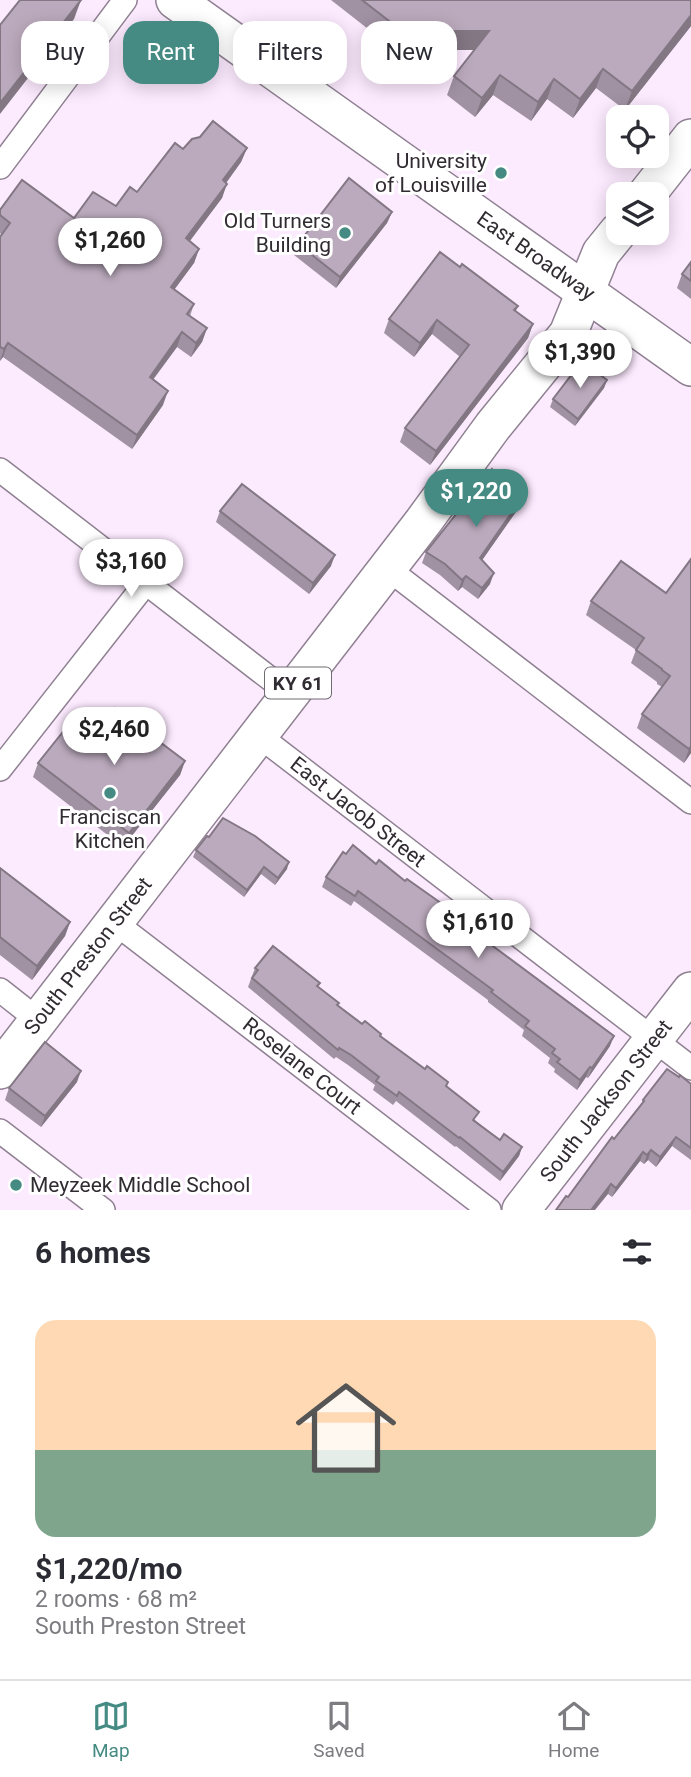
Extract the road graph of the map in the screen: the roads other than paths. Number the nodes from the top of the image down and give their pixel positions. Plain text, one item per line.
1 (125, 0) edge
2 (175, 0) edge
3 (691, 138) edge
4 (0, 167) edge
5 (656, 182) edge
6 (607, 245) edge
7 (586, 292) junction
8 (691, 367) edge
9 (0, 470) edge
10 (387, 568) junction
11 (146, 583) junction
12 (290, 694) junction
13 (258, 735) junction
14 (0, 769) edge
15 (691, 802) edge
16 (114, 922) junction
17 (0, 990) edge
18 (691, 991) edge
19 (38, 1020) junction
20 (654, 1039) junction
21 (691, 1068) edge
22 (0, 1070) edge
23 (0, 1131) edge
24 (103, 1210) edge
25 (489, 1210) edge
26 (521, 1210) edge

1 - 4 street
2 - 7 main road, East Broadway
3 - 5 main road
6 - 7 main road, South Preston Street / KY 61
7 - 8 main road, East Broadway
7 - 10 main road, South Preston Street / KY 61
9 - 11 street
10 - 12 main road, South Preston Street / KY 61
10 - 15 street
11 - 12 street
11 - 14 street
12 - 13 main road, South Preston Street / KY 61
13 - 16 main road, South Preston Street / KY 61
13 - 20 street, East Jacob Street
16 - 19 main road, South Preston Street / KY 61
16 - 25 street, Roselane Court
17 - 19 street
18 - 20 main road, South Jackson Street
19 - 22 main road, South Preston Street / KY 61
20 - 21 street, East Jacob Street
20 - 26 main road, South Jackson Street
23 - 24 street

